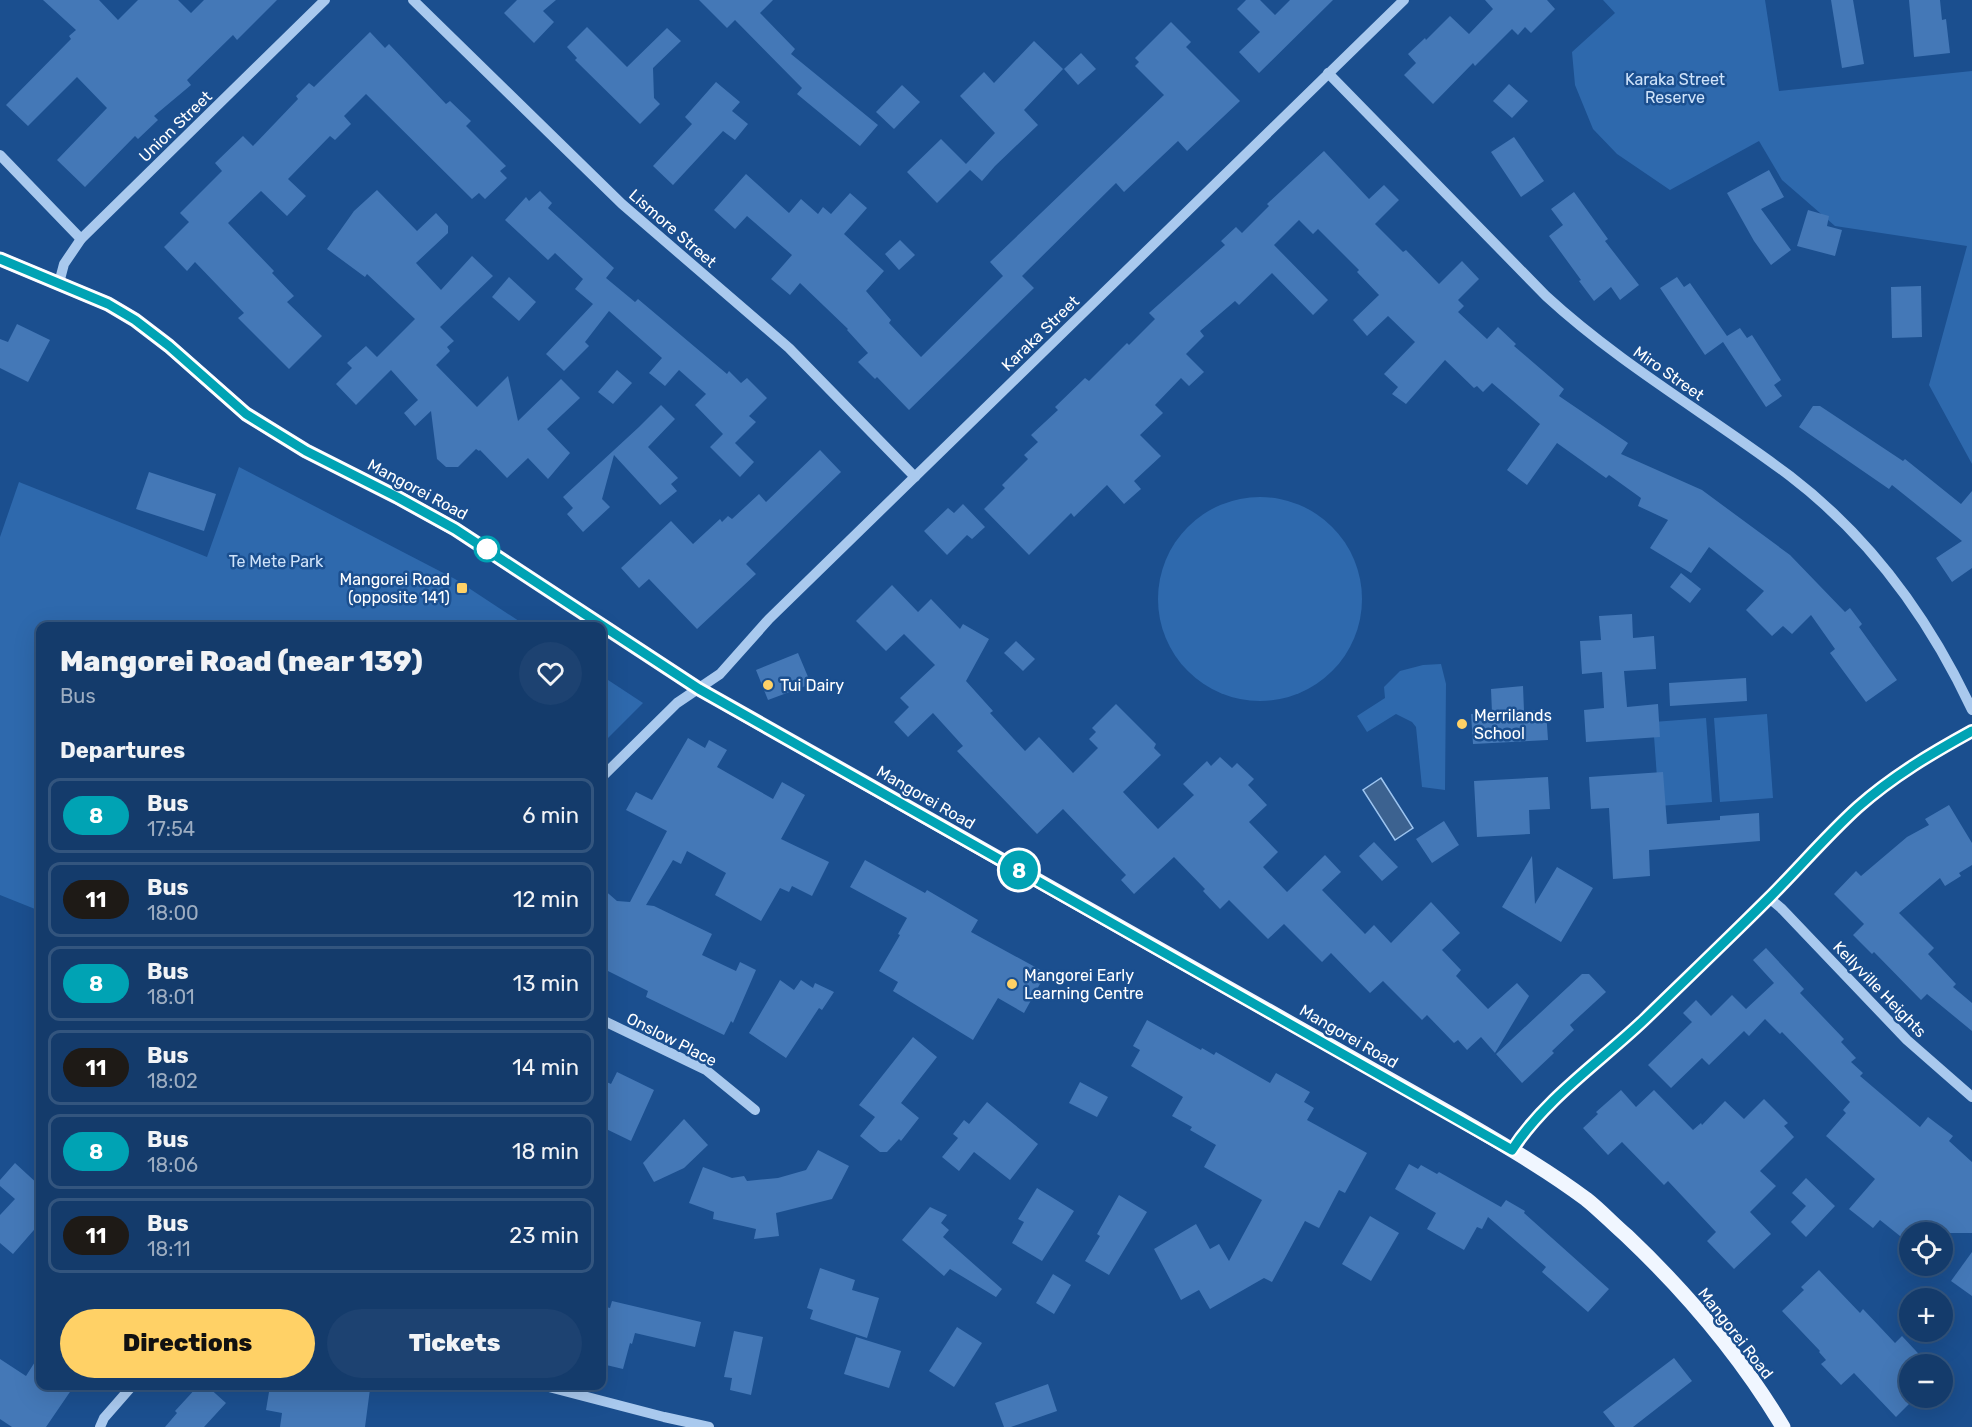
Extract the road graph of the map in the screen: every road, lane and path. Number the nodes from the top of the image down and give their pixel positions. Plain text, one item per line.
1 (326, 0) edge
2 (413, 0) edge
3 (1404, 0) edge
4 (1328, 73) junction
5 (0, 155) edge
6 (81, 238) junction
7 (0, 259) edge
8 (59, 283) junction
9 (915, 477) junction
10 (597, 622) edge
11 (606, 628) edge
12 (699, 689) junction
13 (1972, 710) edge
14 (1972, 731) edge
15 (606, 773) edge
16 (1769, 898) junction
17 (606, 1022) edge
18 (1972, 1097) edge
19 (755, 1110) dead end
20 (1512, 1150) junction
21 (128, 1390) edge
22 (559, 1390) edge
23 (100, 1427) edge
24 (709, 1427) edge
25 (1783, 1427) edge

1 - 6 street, Union Street
2 - 9 street, Lismore Street
3 - 4 street, Karaka Street
4 - 9 street, Karaka Street
4 - 13 street, Miro Street
5 - 6 street
6 - 8 street, Union Street
7 - 8 main road, Mangorei Road
8 - 10 main road, Mangorei Road
9 - 12 street, Karaka Street
11 - 12 main road, Mangorei Road
12 - 15 street, Karaka Street
12 - 20 main road, Mangorei Road
14 - 16 street
16 - 18 street, Kellyville Heights
16 - 20 street
17 - 19 street, Onslow Place
20 - 25 main road, Mangorei Road
21 - 23 street
22 - 24 street

